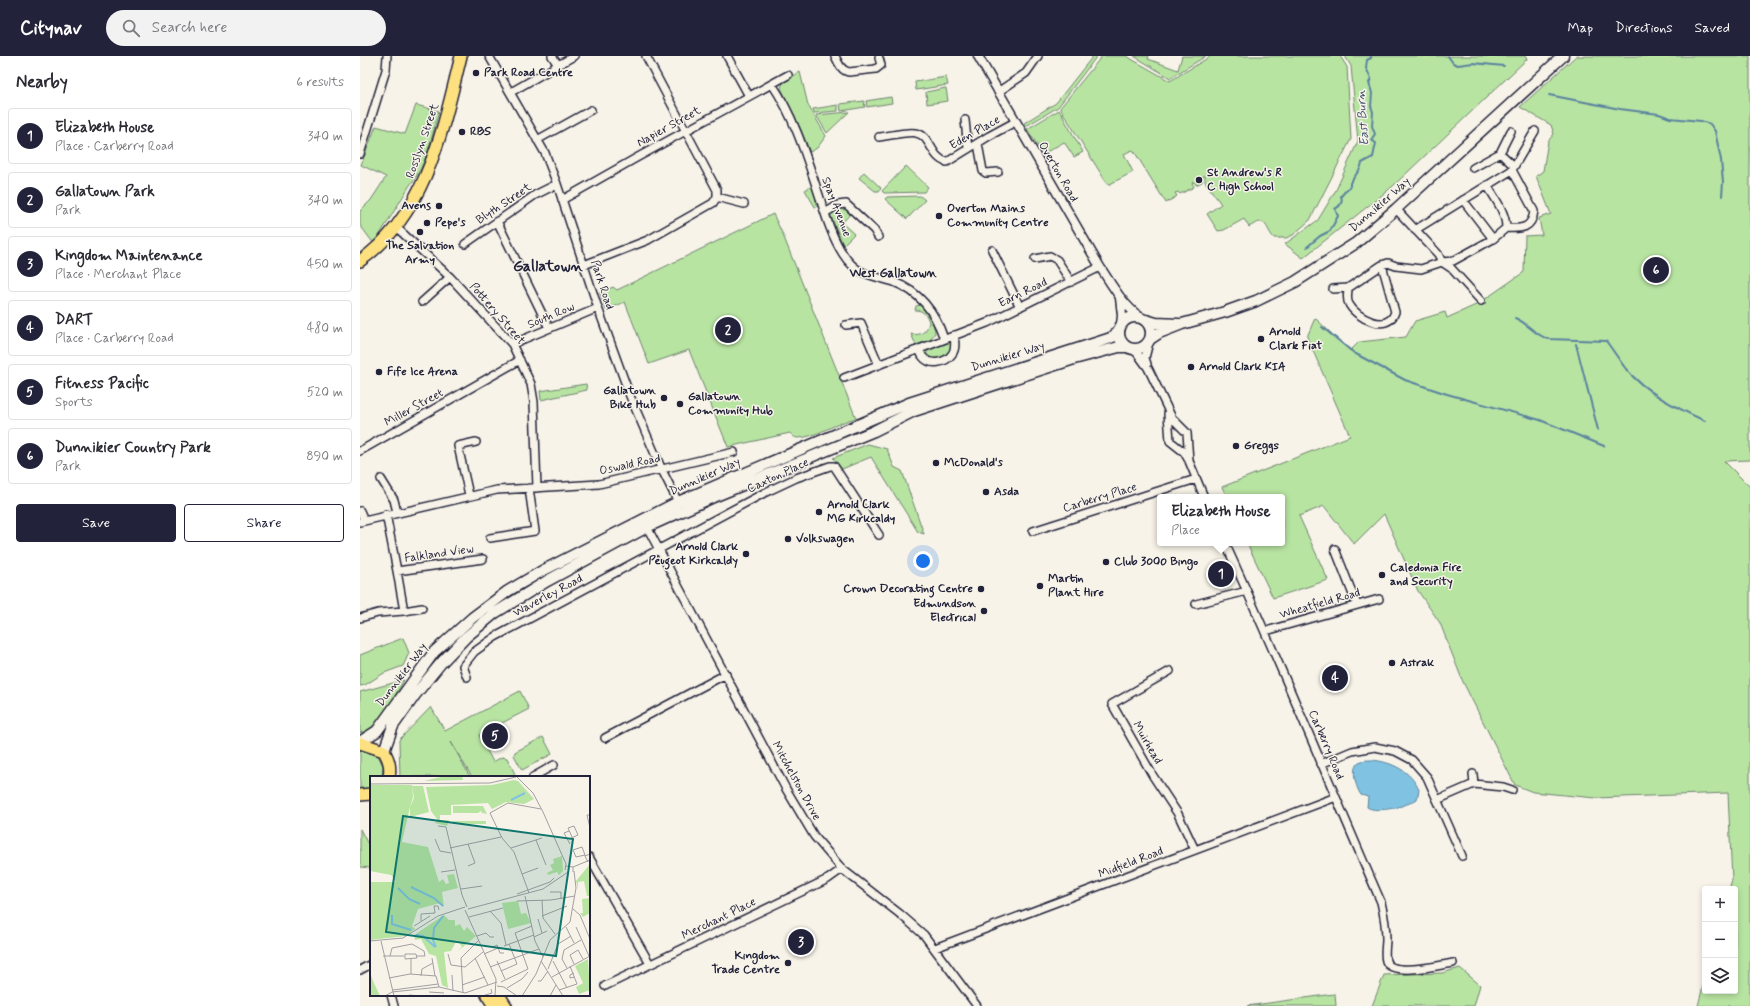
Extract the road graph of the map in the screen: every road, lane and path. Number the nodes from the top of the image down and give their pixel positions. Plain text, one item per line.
1 (387, 56) edge
2 (461, 56) edge
3 (489, 56) edge
4 (552, 56) edge
5 (574, 56) edge
6 (646, 56) edge
7 (727, 56) edge
8 (835, 56) edge
9 (978, 56) edge
10 (1038, 56) edge
11 (1563, 56) edge
12 (880, 58) dead end
13 (558, 65) junction
14 (788, 75) dead end
15 (772, 84) junction
16 (510, 92) junction
17 (998, 92) junction
18 (749, 96) junction
19 (592, 110) dead end
20 (965, 120) dead end
21 (1015, 122) junction
22 (685, 131) junction
23 (1511, 131) dead end
24 (1535, 131) dead end
25 (879, 137) dead end
26 (537, 140) junction
27 (978, 144) junction
28 (968, 149) junction
29 (1500, 153) junction
30 (360, 154) edge
31 (1473, 168) dead end
32 (1513, 168) junction
33 (998, 172) dead end
34 (557, 184) junction
35 (1486, 185) junction
36 (717, 197) junction
37 (562, 200) junction
38 (1463, 200) junction
39 (744, 204) dead end
40 (1396, 210) junction
41 (825, 213) junction
42 (497, 221) junction
43 (396, 227) junction
44 (1506, 228) junction
45 (1415, 230) junction
46 (878, 237) dead end
47 (1493, 239) junction
48 (465, 244) dead end
49 (992, 250) dead end
50 (1035, 259) dead end
51 (360, 261) edge
52 (1442, 262) junction
53 (584, 265) junction
54 (1382, 265) junction
55 (1100, 267) junction
56 (450, 277) junction
57 (1071, 282) junction
58 (1348, 288) junction
59 (1333, 289) dead end
60 (1120, 298) junction
61 (1481, 301) dead end
62 (422, 302) dead end
63 (1020, 307) junction
64 (598, 308) junction
65 (1143, 319) junction
66 (1182, 324) junction
67 (846, 325) dead end
68 (1120, 327) junction
69 (549, 328) junction
70 (954, 335) junction
71 (944, 340) junction
72 (1149, 341) junction
73 (512, 344) junction
74 (1129, 347) junction
75 (919, 349) junction
76 (520, 360) junction
77 (879, 365) junction
78 (1148, 368) junction
79 (844, 378) dead end
80 (1167, 410) junction
81 (1180, 428) junction
82 (1170, 433) junction
83 (1188, 439) junction
84 (476, 442) dead end
85 (1177, 446) junction
86 (360, 451) edge
87 (734, 452) dead end
88 (1189, 461) junction
89 (662, 470) junction
90 (381, 479) dead end
91 (1196, 480) junction
92 (529, 488) junction
93 (537, 488) junction
94 (1203, 494) edge
95 (469, 495) junction
96 (711, 498) junction
97 (678, 502) junction
98 (360, 511) edge
99 (397, 512) junction
100 (386, 514) junction
101 (362, 521) edge
102 (647, 527) junction
103 (1033, 531) dead end
104 (879, 535) dead end
105 (609, 537) junction
106 (490, 538) dead end
107 (1226, 546) edge
108 (659, 549) junction
109 (1335, 549) dead end
110 (483, 559) dead end
111 (397, 571) junction
112 (1247, 591) junction
113 (1380, 598) dead end
114 (1196, 604) dead end
115 (1358, 605) junction
116 (422, 608) dead end
117 (404, 610) junction
118 (360, 618) edge
119 (1266, 631) junction
120 (1170, 671) dead end
121 (726, 674) junction
122 (467, 677) dead end
123 (605, 738) dead end
124 (360, 742) edge
125 (384, 751) junction
126 (1321, 764) junction
127 (554, 765) dead end
128 (1473, 774) dead end
129 (543, 775) edge
130 (388, 776) edge
131 (1474, 784) junction
132 (1512, 790) dead end
133 (1336, 797) junction
134 (1437, 800) junction
135 (1195, 850) junction
136 (1462, 856) dead end
137 (590, 858) edge
138 (842, 869) junction
139 (934, 948) junction
140 (1453, 963) dead end
141 (650, 964) junction
142 (370, 965) edge
143 (360, 970) edge
144 (605, 986) dead end
145 (391, 996) edge
146 (488, 996) edge
147 (501, 996) edge
148 (394, 1006) edge
149 (494, 1006) edge
150 (506, 1006) edge
151 (977, 1006) edge

1 - 30 street
2 - 43 main road, Rosslyn Street
3 - 16 street, Park Road
4 - 13 street
5 - 13 street
6 - 22 street
7 - 18 street
8 - 12 street
9 - 17 street, Overton Road
10 - 17 street
11 - 40 main road, Dunnikier Way
13 - 16 street
14 - 15 street, Napier Street
15 - 18 street, Napier Street
15 - 41 street, Spay Avenue
16 - 26 street, Park Road
17 - 21 street, Overton Road
18 - 22 street, Napier Street
19 - 26 street
20 - 28 street
21 - 27 street, Eden Place
21 - 55 street, Overton Road
22 - 36 street
22 - 37 street, Napier Street
23 - 29 street
24 - 32 street
25 - 28 street, Eden Place
26 - 34 street, Park Road
27 - 28 street, Eden Place
27 - 33 street
29 - 31 street
29 - 32 street
32 - 35 street
32 - 44 street
34 - 37 street, Park Road
34 - 42 street, Blyth Street
35 - 38 street
35 - 44 street
36 - 39 street
36 - 53 street
37 - 53 street, Park Road
38 - 45 street
38 - 47 street
40 - 45 street
40 - 66 main road, Dunnikier Way
41 - 46 street
41 - 71 street, Spay Avenue
42 - 48 street, Blyth Street
42 - 69 street
43 - 51 main road, Rosslyn Street
43 - 56 street, Pottery Street
44 - 47 street
45 - 52 street
47 - 52 street
49 - 63 street
50 - 57 street
52 - 54 street
52 - 61 street
53 - 64 street, Park Road
54 - 58 street
54 - 58 street
55 - 57 street, Earn Road
55 - 60 street, Overton Road
56 - 62 street
56 - 73 street, Pottery Street
57 - 63 street, Earn Road
58 - 59 street
60 - 65 street, Overton Road
60 - 68 street, Overton Road
63 - 70 street, Earn Road
64 - 69 street, South Row
64 - 89 street, Park Road
65 - 66 main road, Dunnikier Way
65 - 68 main road
65 - 72 main road
66 - 72 main road, Dunnikier Way
67 - 77 street
68 - 74 main road
68 - 97 main road, Dunnikier Way
69 - 73 street, South Row
70 - 71 street, Earn Road
70 - 75 street
71 - 75 street, Earn Road
72 - 74 main road
72 - 78 street
73 - 76 street, Pottery Street
74 - 78 street
74 - 96 main road, Dunnikier Way
75 - 77 street, Earn Road
76 - 86 street, Miller Street
76 - 93 street, Pottery Street
77 - 79 street, Earn Road
78 - 80 street
80 - 81 street
80 - 82 street
81 - 82 street
81 - 83 street
82 - 85 street
83 - 85 street
83 - 88 street
84 - 95 street
85 - 88 street
87 - 89 street, Oswald Road
88 - 91 street
89 - 93 street, Oswald Road
89 - 97 street, Park Road
90 - 99 street
91 - 94 street
91 - 103 street, Carberry Place
92 - 93 street, Oswald Road
92 - 95 street, Oswald Road
92 - 106 street
95 - 99 street, Oswald Road
96 - 97 main road
96 - 102 main road, Dunnikier Way
97 - 105 main road, Dunnikier Way
98 - 101 street
99 - 100 street, Oswald Road
100 - 101 street, Oswald Road
100 - 111 street, Falkland View
102 - 105 main road
102 - 108 street, Mitchelston Drive
102 - 125 main road, Dunnikier Way
104 - 108 street, Caxton Place
105 - 124 main road, Dunnikier Way
107 - 112 street, Carberry Road
108 - 121 street, Mitchelston Drive
108 - 122 street, Waverley Road
109 - 115 street
110 - 111 street, Falkland View
111 - 117 street, Falkland View
112 - 114 street
112 - 119 street, Carberry Road
113 - 115 street, Wheatfield Road
115 - 119 street, Wheatfield Road
116 - 117 street
117 - 118 street
119 - 126 street, Carberry Road
120 - 135 street, Muirhead
121 - 123 street
121 - 138 street, Mitchelston Drive
124 - 125 main road
125 - 130 main road
126 - 133 street, Carberry Road
126 - 134 street
127 - 129 street
128 - 131 street
131 - 132 street
131 - 134 street
133 - 135 street, Midfield Road
133 - 140 street, Carberry Road
134 - 136 street
135 - 139 street, Midfield Road
137 - 141 street
138 - 139 street, Mitchelston Drive
138 - 141 street, Merchant Place
139 - 151 street, Mitchelston Drive
141 - 144 street, Merchant Place
142 - 143 street
145 - 148 street
146 - 149 main road
147 - 150 main road

